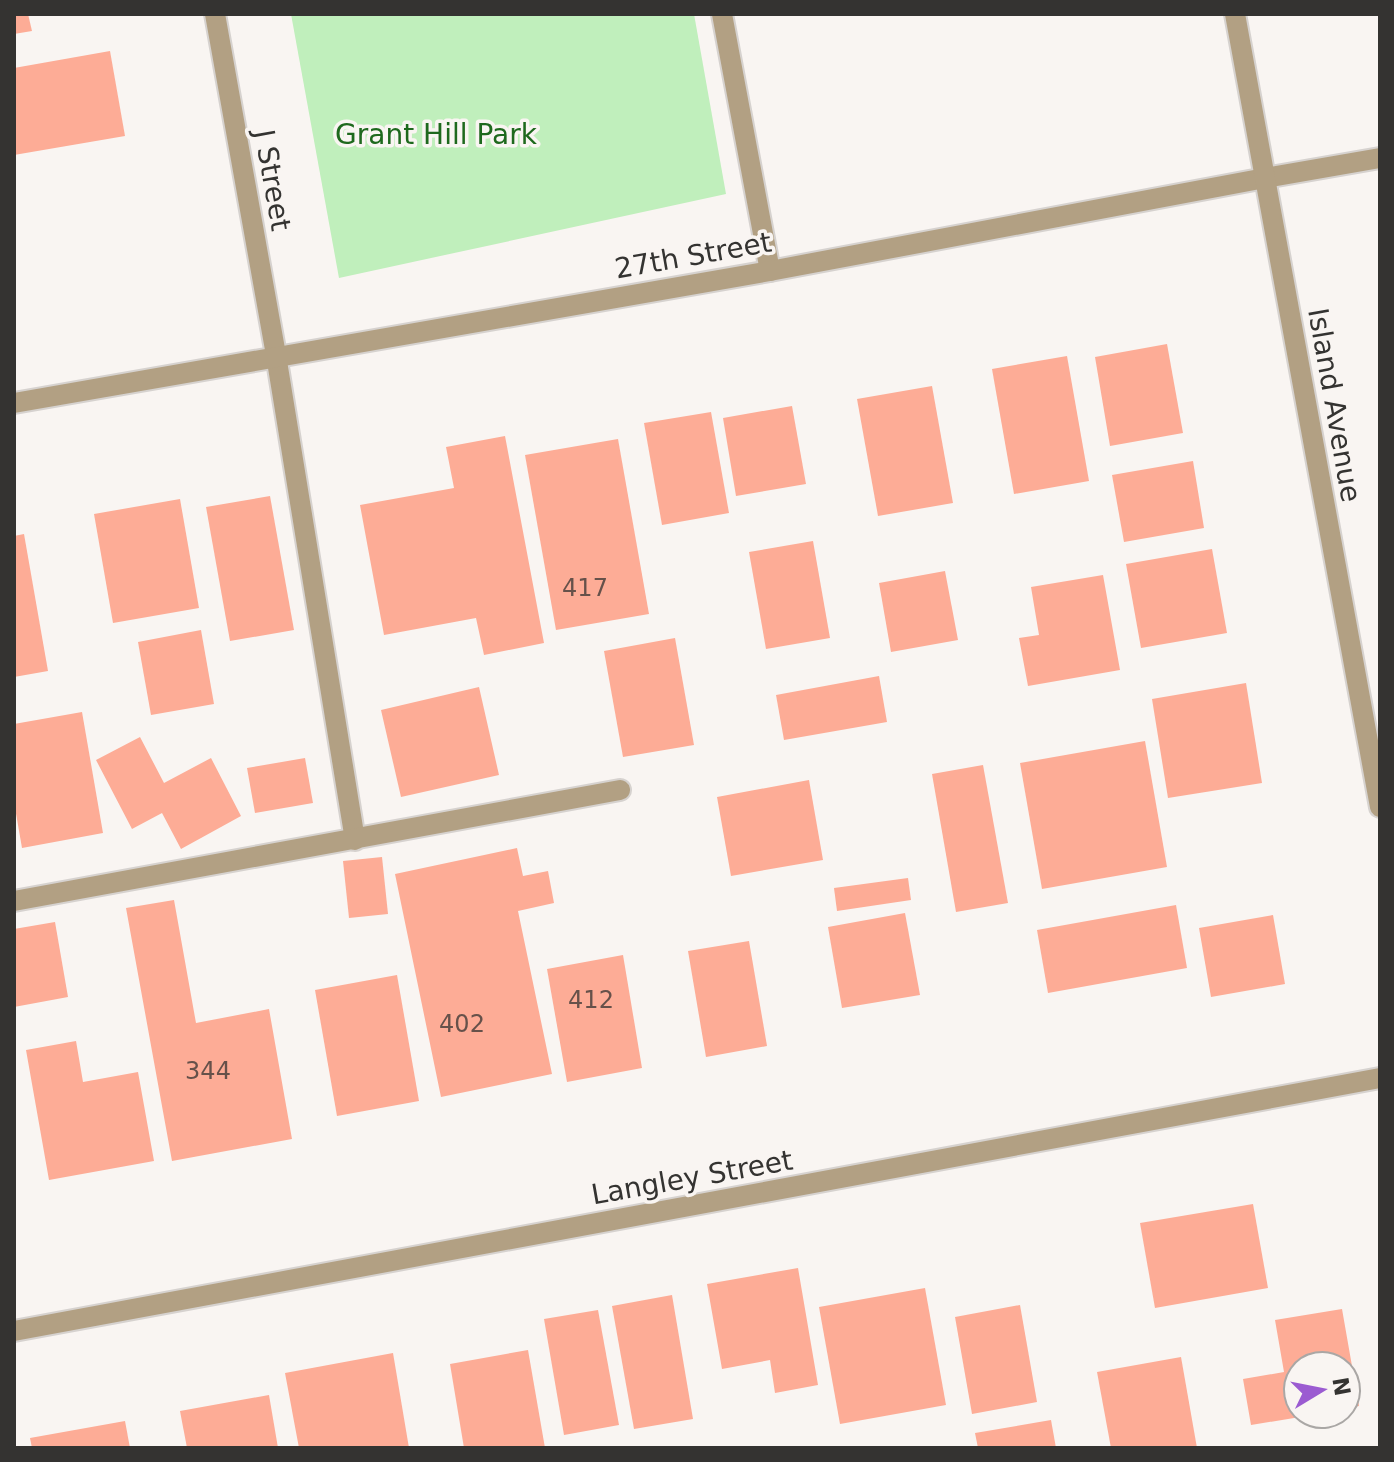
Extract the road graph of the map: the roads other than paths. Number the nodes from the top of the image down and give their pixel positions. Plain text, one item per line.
1 (215, 14) edge
2 (722, 14) edge
3 (1235, 14) edge
4 (1380, 158) edge
5 (1265, 178) junction
6 (770, 271) junction
7 (276, 355) junction
8 (14, 403) edge
9 (620, 790) dead end
10 (1380, 807) edge
11 (355, 840) junction
12 (14, 901) edge
13 (1380, 1078) edge
14 (14, 1331) edge

1 - 7 street, J Street
2 - 6 street
3 - 5 street, Island Avenue
4 - 5 street, 27th Street
5 - 6 street, 27th Street
5 - 10 street, Island Avenue
6 - 7 street, 27th Street
7 - 8 street, 27th Street
7 - 11 street, J Street
9 - 11 street
11 - 12 street
13 - 14 street, Langley Street

